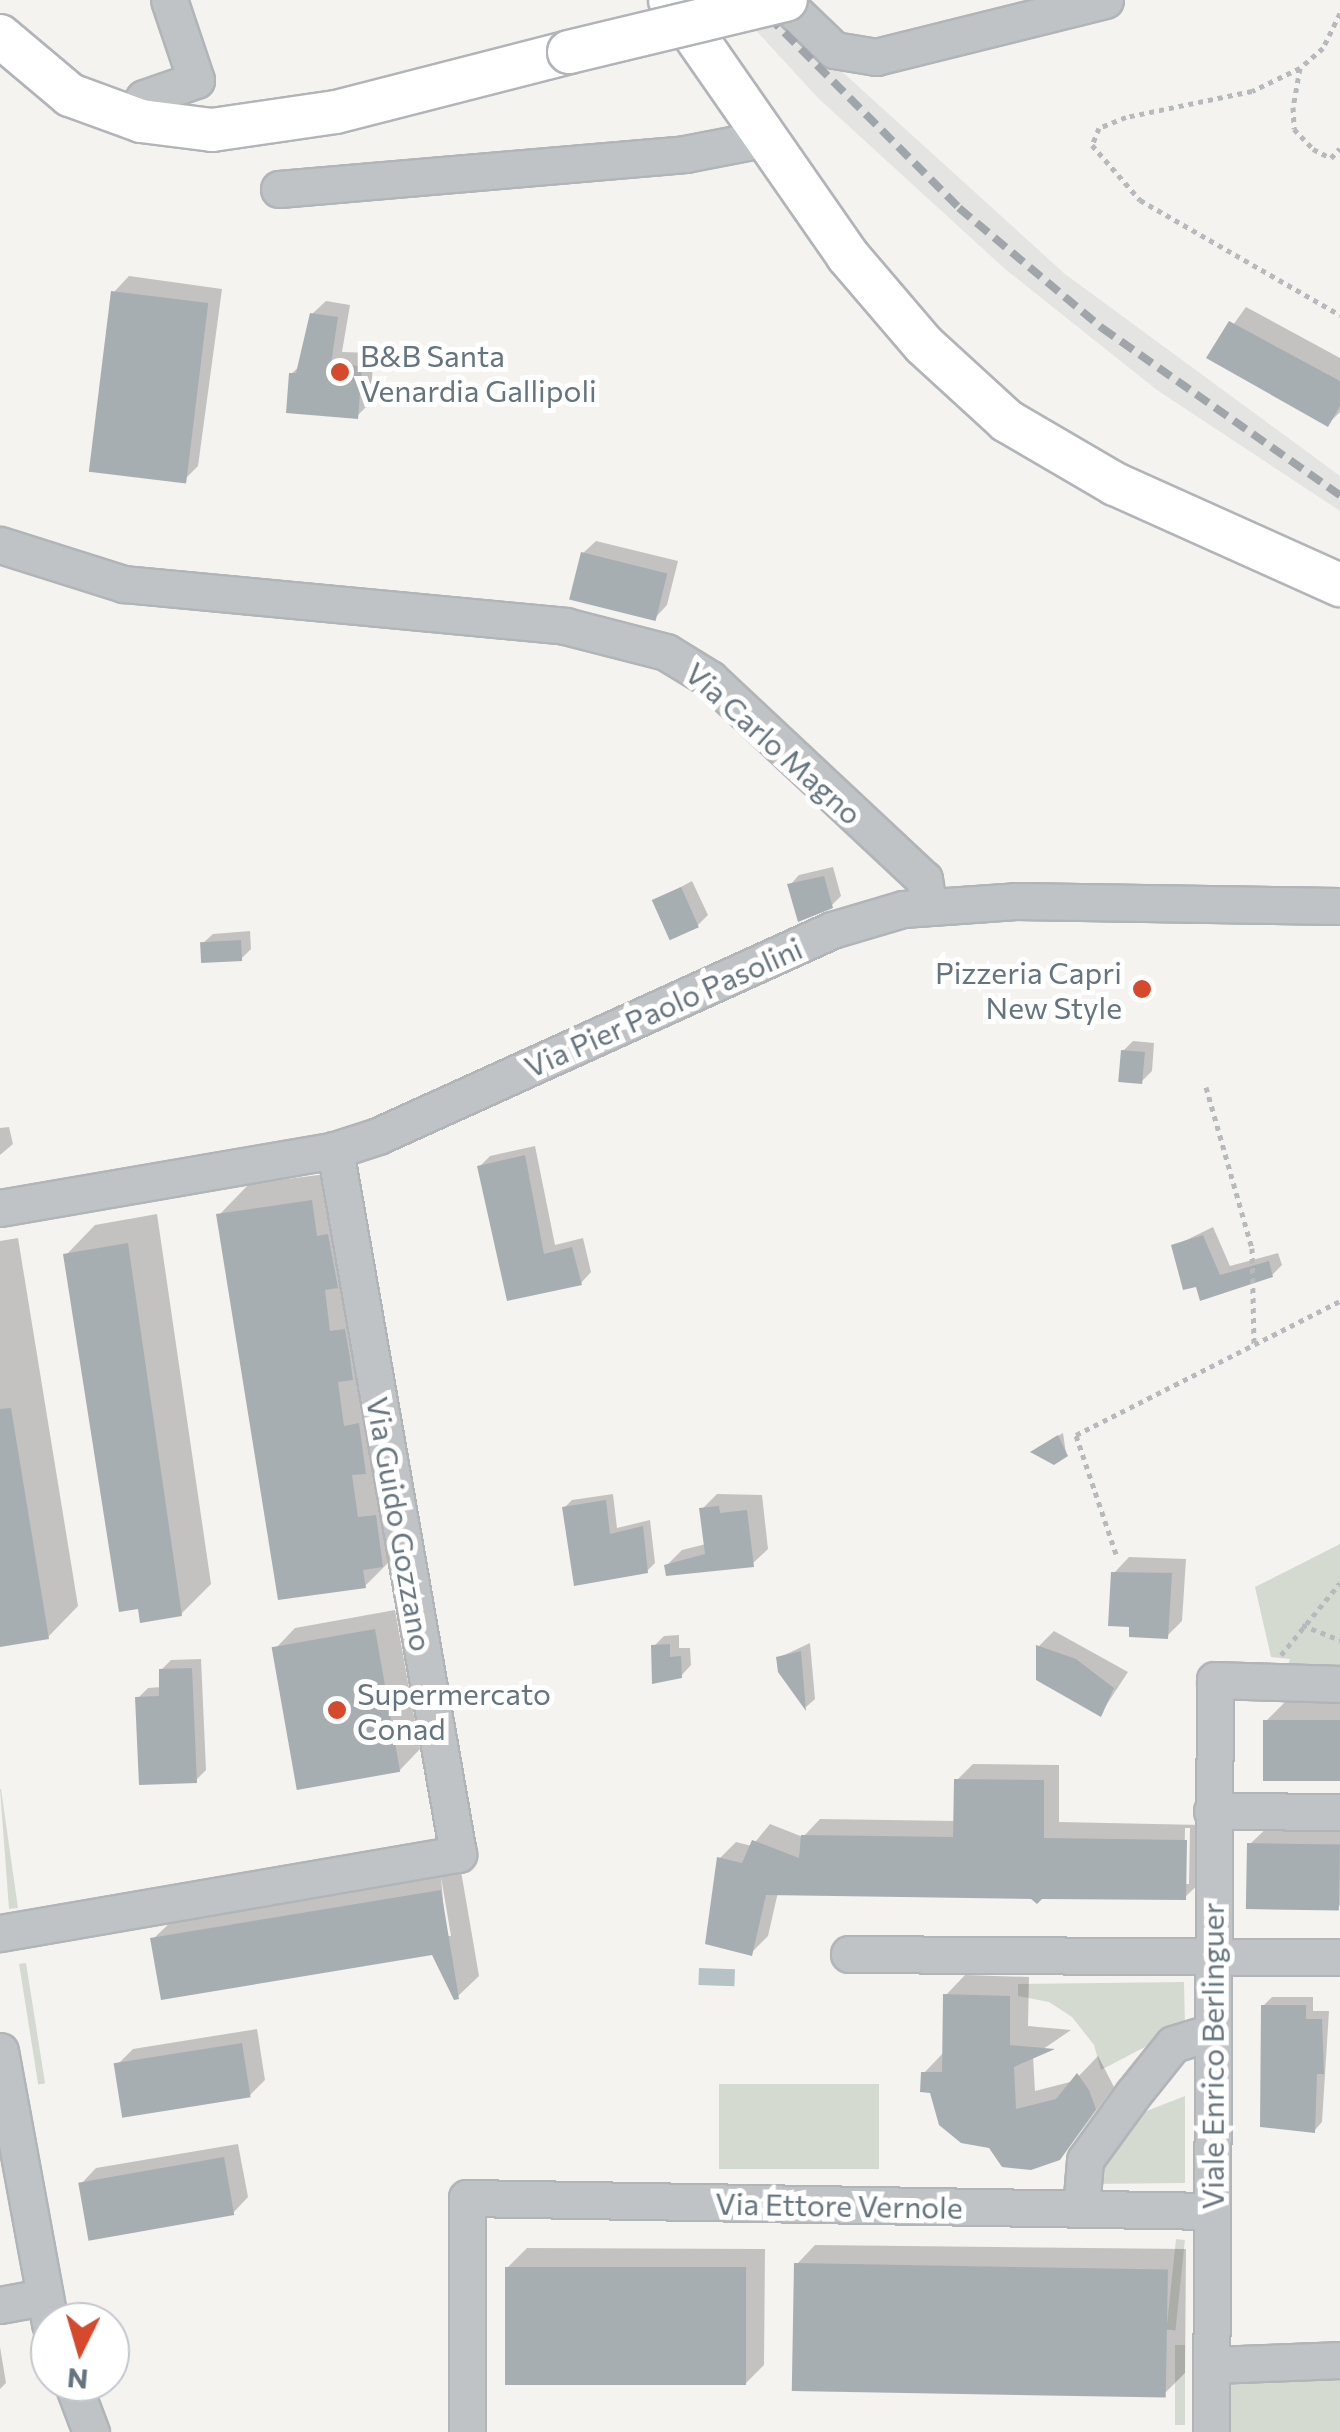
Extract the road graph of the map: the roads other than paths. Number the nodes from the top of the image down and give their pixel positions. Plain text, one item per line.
1 (169, 0) edge
2 (670, 0) edge
3 (784, 0) edge
4 (1106, 0) edge
5 (0, 36) edge
6 (132, 118) junction
7 (767, 138) junction
8 (279, 189) dead end
9 (0, 545) edge
10 (1340, 586) edge
11 (928, 906) junction
12 (1340, 906) edge
13 (334, 1150) junction
14 (0, 1208) edge
15 (1340, 1684) edge
16 (1212, 1811) junction
17 (1340, 1812) edge
18 (0, 1933) edge
19 (849, 1954) dead end
20 (1211, 1956) junction
21 (1340, 1957) edge
22 (1212, 2032) junction
23 (1, 2062) edge
24 (1081, 2209) junction
25 (1212, 2211) junction
26 (44, 2302) edge
27 (0, 2305) edge
28 (30, 2309) edge
29 (1340, 2360) edge
30 (1212, 2365) junction
31 (80, 2402) edge
32 (91, 2432) edge
33 (467, 2432) edge
34 (1211, 2432) edge

1 - 6 street
2 - 7 main road
3 - 4 street
3 - 6 main road, bridge
5 - 6 main road
7 - 8 street
7 - 10 main road
9 - 11 street, Via Carlo Magno
11 - 12 street, Via Pier Paolo Pasolini
11 - 13 street, Via Pier Paolo Pasolini
13 - 14 street, Via Pier Paolo Pasolini
13 - 18 street, Via Guido Gozzano
15 - 16 street, Viale Enrico Berlinguer
16 - 17 street
16 - 20 street, Viale Enrico Berlinguer
19 - 20 street
20 - 21 street
20 - 22 street, Viale Enrico Berlinguer
22 - 24 street
22 - 25 street, Viale Enrico Berlinguer
23 - 26 street
24 - 25 street, Via Ettore Vernole
24 - 33 street, Via Ettore Vernole
25 - 30 street, Viale Enrico Berlinguer
27 - 28 street
29 - 30 street
30 - 34 street, Viale Enrico Berlinguer
31 - 32 street

